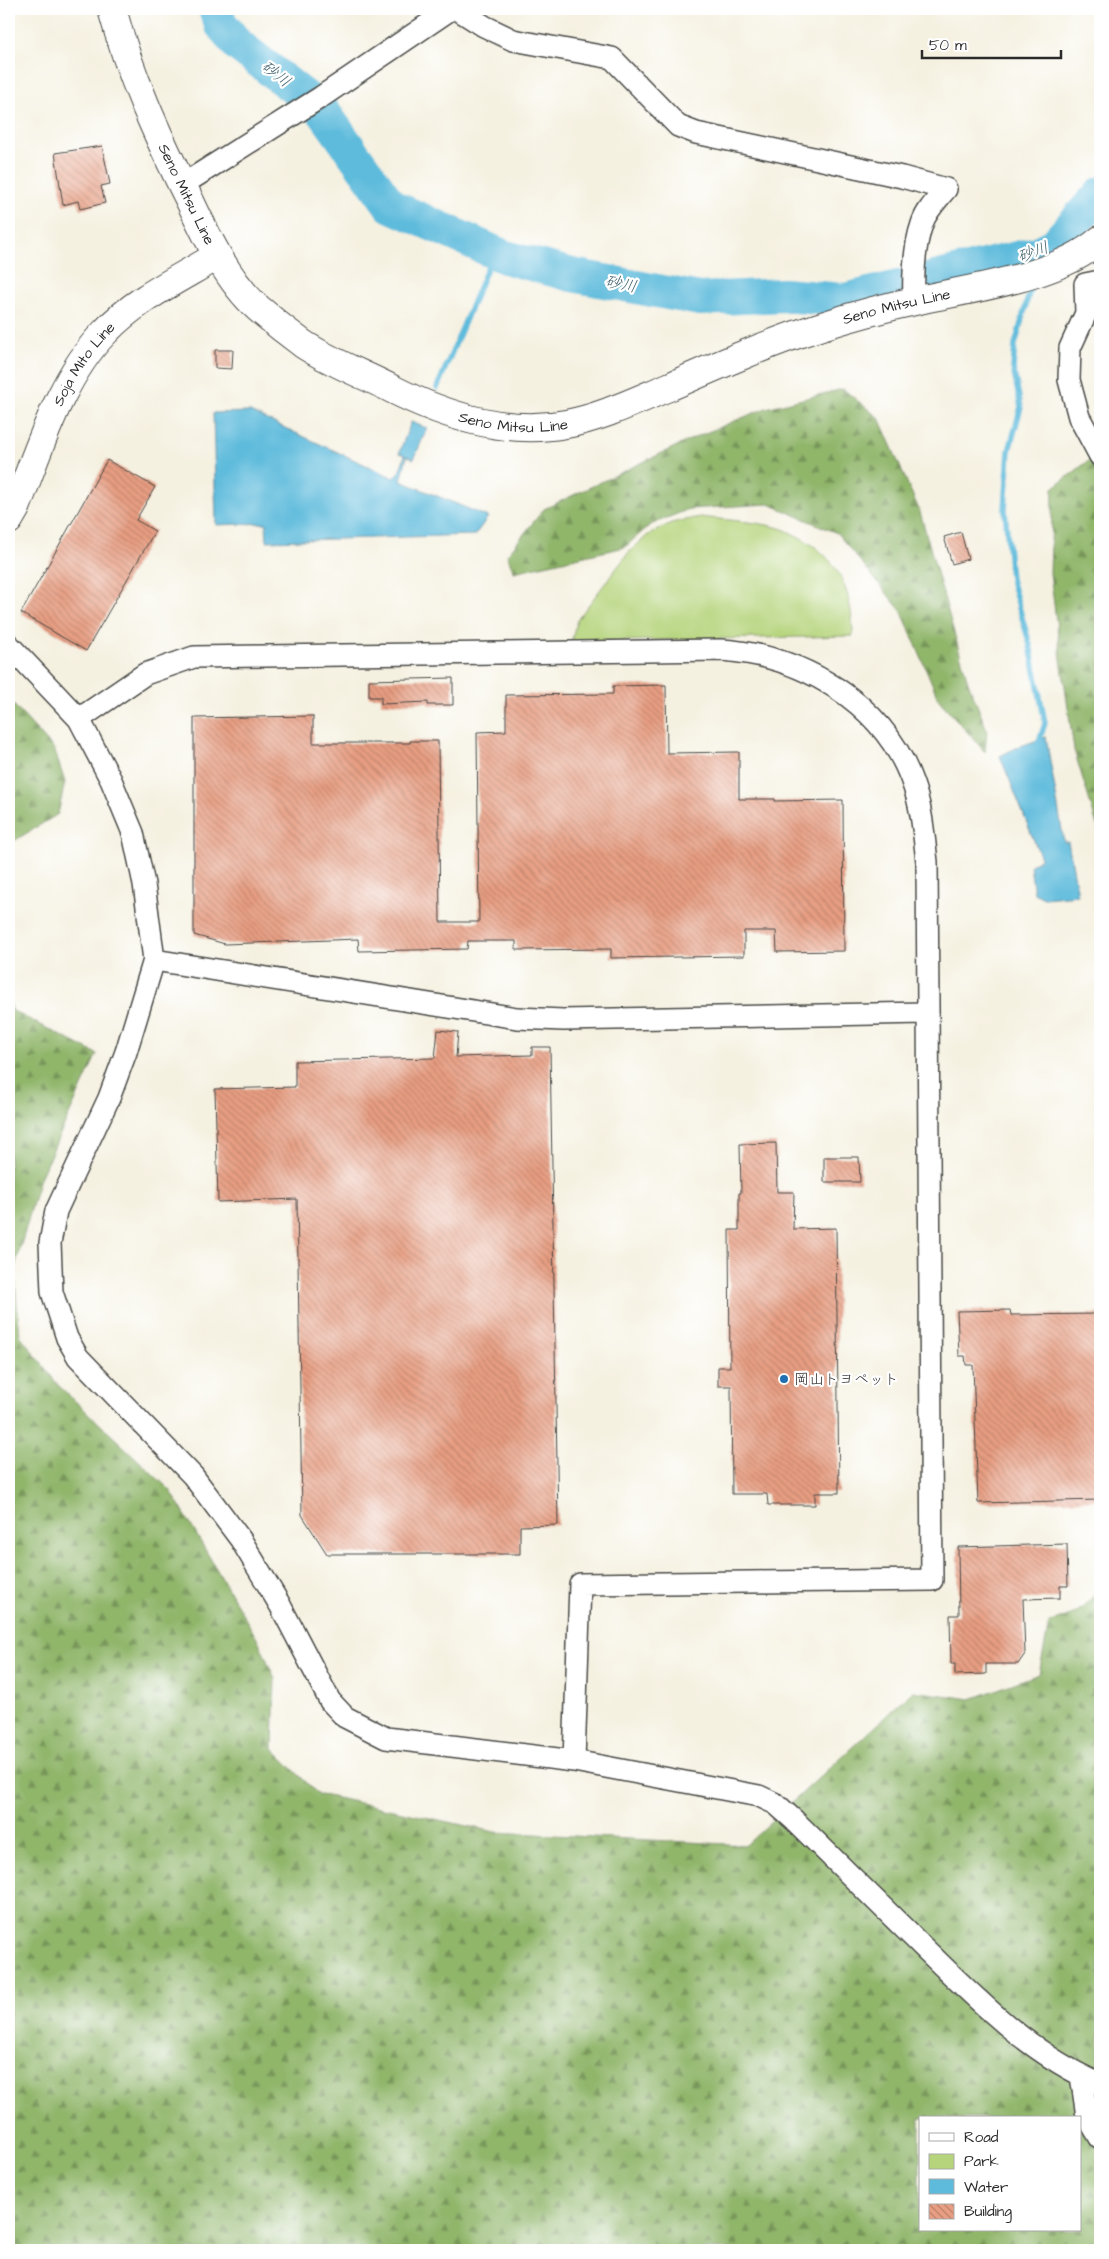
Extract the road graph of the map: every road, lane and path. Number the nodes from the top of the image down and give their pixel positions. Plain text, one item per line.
1 (112, 9) edge
2 (451, 9) edge
3 (456, 9) edge
4 (182, 185) junction
5 (1095, 250) edge
6 (217, 256) junction
7 (1100, 281) edge
8 (913, 288) junction
9 (1100, 456) edge
10 (9, 520) edge
11 (9, 645) edge
12 (79, 719) junction
13 (154, 960) junction
14 (926, 1013) junction
15 (574, 1762) junction
16 (1081, 2076) junction
17 (1100, 2084) edge
18 (1100, 2138) edge

1 - 4 main road, Seno Mitsu Line
2 - 4 street
3 - 8 street
4 - 6 main road, Seno Mitsu Line
5 - 8 main road, Seno Mitsu Line
6 - 8 main road, Seno Mitsu Line
6 - 10 main road, Soja MIto Line
7 - 9 street
11 - 12 street
12 - 13 street
12 - 14 street
13 - 14 street
13 - 15 street
14 - 15 street
15 - 16 street
16 - 17 street
16 - 18 street

